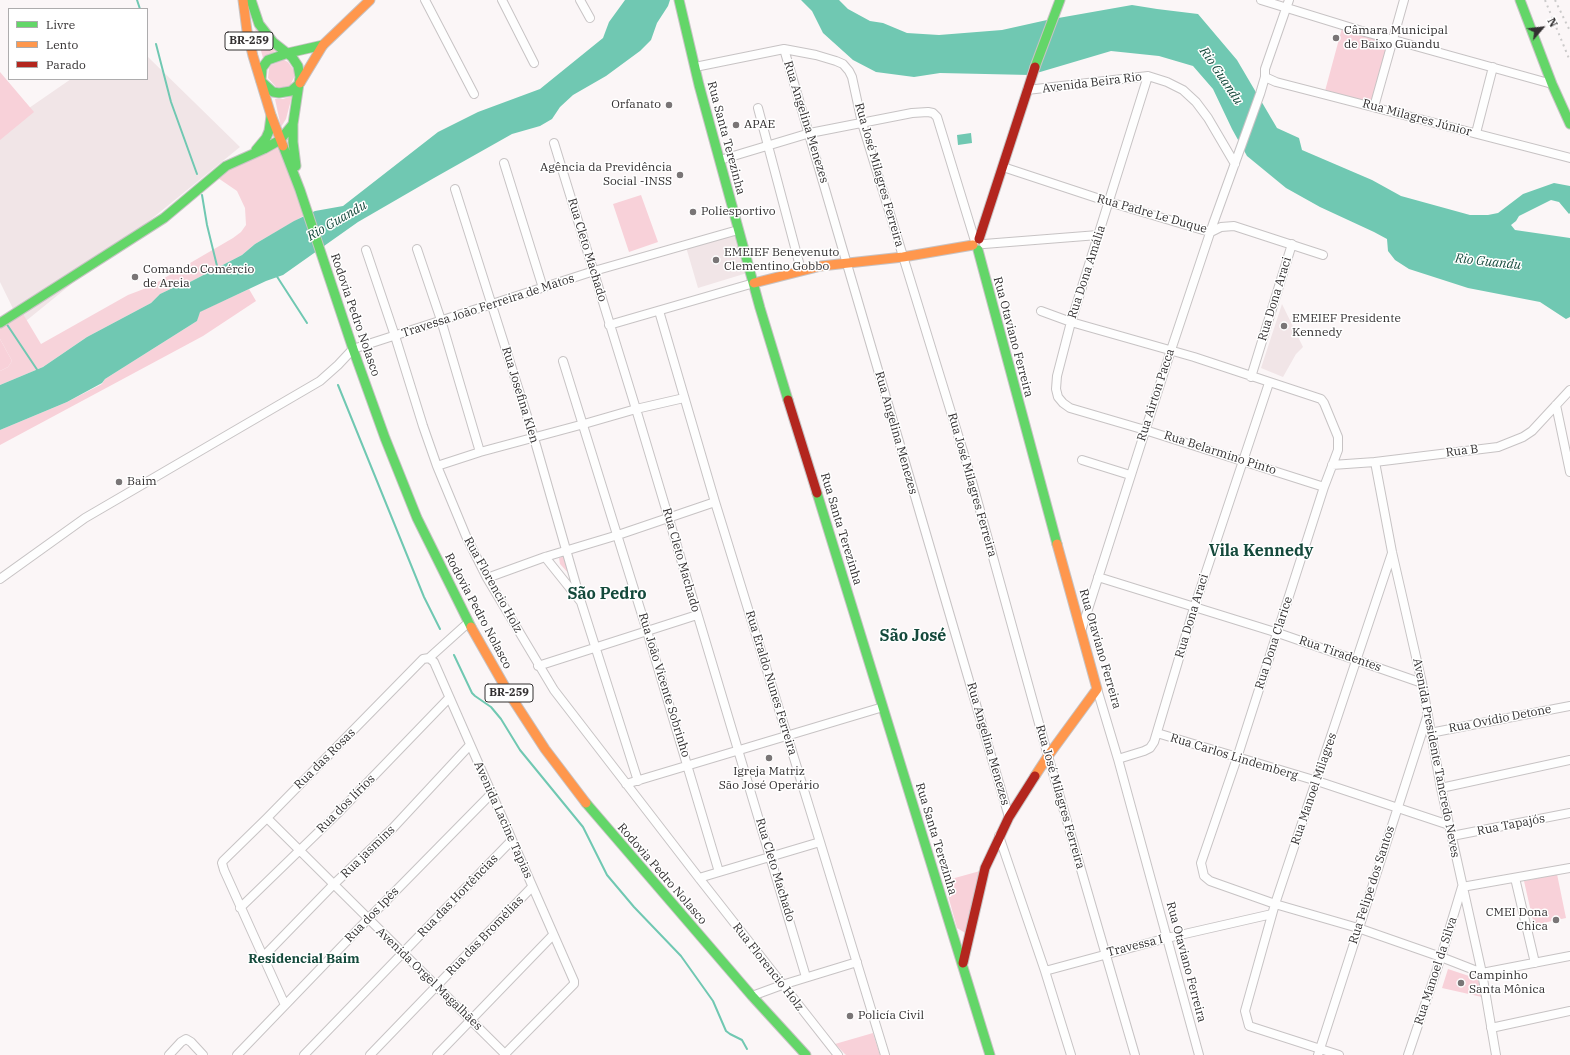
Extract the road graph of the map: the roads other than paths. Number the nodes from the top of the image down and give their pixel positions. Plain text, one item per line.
1 (243, 0) edge
2 (251, 0) edge
3 (370, 0) edge
4 (435, 0) edge
5 (502, 0) edge
6 (580, 0) edge
7 (1060, 0) edge
8 (1261, 0) edge
9 (1404, 0) edge
10 (1520, 0) edge
11 (426, 2) edge
12 (680, 4) edge
13 (1287, 4) edge
14 (590, 18) dead end
15 (1393, 39) junction
16 (323, 45) junction
17 (784, 49) junction
18 (288, 53) junction
19 (534, 63) dead end
20 (695, 67) junction
21 (1493, 67) junction
22 (1148, 76) junction
23 (1265, 77) junction
24 (261, 81) junction
25 (300, 83) junction
26 (1552, 84) junction
27 (1028, 86) junction
28 (474, 94) dead end
29 (1374, 107) junction
30 (758, 108) dead end
31 (271, 115) junction
32 (862, 123) junction
33 (293, 124) junction
34 (1570, 124) edge
35 (1476, 133) junction
36 (810, 134) junction
37 (280, 140) junction
38 (554, 144) dead end
39 (767, 146) junction
40 (250, 155) junction
41 (1570, 158) edge
42 (720, 160) junction
43 (504, 163) dead end
44 (1235, 164) junction
45 (1003, 167) junction
46 (455, 189) dead end
47 (301, 192) junction
48 (1109, 202) junction
49 (738, 230) junction
50 (1211, 232) junction
51 (1098, 235) junction
52 (978, 244) junction
53 (1292, 244) junction
54 (418, 249) dead end
55 (366, 250) dead end
56 (1323, 255) dead end
57 (903, 257) junction
58 (846, 262) junction
59 (801, 270) junction
60 (594, 272) junction
61 (754, 283) junction
62 (543, 288) junction
63 (491, 303) junction
64 (659, 311) junction
65 (1041, 311) dead end
66 (442, 320) junction
67 (3, 321) edge
68 (1071, 322) junction
69 (610, 324) junction
70 (395, 336) junction
71 (353, 349) junction
72 (1171, 350) junction
73 (563, 361) dead end
74 (1251, 377) junction
75 (1269, 383) junction
76 (1570, 390) edge
77 (684, 398) junction
78 (1556, 405) junction
79 (1070, 408) joint
80 (636, 409) junction
81 (584, 424) junction
82 (1145, 430) junction
83 (534, 438) junction
84 (480, 452) junction
85 (1082, 460) dead end
86 (1242, 460) junction
87 (1375, 462) junction
88 (1332, 465) junction
89 (437, 466) junction
90 (1570, 472) edge
91 (1130, 475) junction
92 (1324, 487) junction
93 (714, 502) junction
94 (669, 517) junction
95 (618, 535) junction
96 (566, 550) junction
97 (1392, 552) junction
98 (545, 557) junction
99 (1098, 577) junction
100 (487, 578) junction
101 (0, 579) edge
102 (581, 602) junction
103 (1194, 608) junction
104 (697, 615) junction
105 (469, 622) junction
106 (1082, 628) junction
107 (648, 631) junction
108 (1278, 633) junction
109 (596, 647) junction
110 (429, 658) junction
111 (1356, 659) junction
112 (538, 666) junction
113 (1422, 683) junction
114 (1098, 689) junction
115 (450, 698) junction
116 (1570, 706) edge
117 (883, 707) junction
118 (1427, 716) junction
119 (1157, 733) junction
120 (1430, 733) junction
121 (788, 736) junction
122 (470, 745) junction
123 (739, 750) junction
124 (1048, 756) junction
125 (1238, 758) junction
126 (1118, 759) junction
127 (1570, 760) edge
128 (688, 765) junction
129 (638, 781) junction
130 (1317, 781) junction
131 (626, 784) junction
132 (1441, 788) junction
133 (492, 793) junction
134 (1397, 808) junction
135 (1570, 813) edge
136 (1009, 817) junction
137 (267, 818) junction
138 (1449, 825) junction
139 (999, 836) junction
140 (1452, 836) junction
141 (512, 840) junction
142 (820, 842) junction
143 (300, 851) junction
144 (770, 857) junction
145 (1570, 868) edge
146 (720, 872) junction
147 (699, 878) junction
148 (1515, 878) junction
149 (333, 885) junction
150 (532, 887) junction
151 (1462, 887) junction
152 (1274, 904) junction
153 (240, 908) junction
154 (1272, 914) junction
155 (368, 919) junction
156 (1358, 928) junction
157 (554, 935) junction
158 (953, 936) junction
159 (968, 938) junction
160 (1167, 938) junction
161 (403, 954) junction
162 (1106, 954) junction
163 (1570, 956) edge
164 (263, 957) junction
165 (1441, 957) junction
166 (857, 962) junction
167 (962, 963) junction
168 (1535, 963) junction
169 (1045, 971) junction
170 (1482, 973) junction
171 (806, 977) junction
172 (782, 984) junction
173 (437, 987) junction
174 (752, 996) junction
175 (285, 1005) junction
176 (1570, 1011) edge
177 (471, 1020) junction
178 (1491, 1028) junction
179 (1319, 1052) edge
180 (1495, 1054) edge
181 (169, 1055) edge
182 (203, 1055) edge
183 (237, 1055) edge
184 (304, 1055) edge
185 (370, 1055) edge
186 (438, 1055) edge
187 (505, 1055) edge
188 (806, 1055) edge
189 (838, 1055) edge
190 (885, 1055) edge
191 (990, 1055) edge
192 (1071, 1055) edge
193 (1135, 1055) edge
194 (1199, 1055) edge
195 (1339, 1055) edge
196 (1408, 1055) edge

1 - 24 main road, Rodovia Pedro Nolasco / BR-259
2 - 18 main road, BR-259
3 - 16 main road
4 - 11 street
5 - 19 street
6 - 14 street
7 - 27 main road
8 - 13 street
9 - 15 street
10 - 26 main road
11 - 28 street
12 - 20 main road, Rua Santa Terezinha
13 - 15 street
13 - 23 street, Rua Airton Pacca
15 - 21 street
15 - 29 street
16 - 18 main road
16 - 25 main road
17 - 20 street, Rua José Milagres Ferreira
17 - 32 street, Rua José Milagres Ferreira
17 - 36 street, Rua Angelina Menezes
18 - 24 main road
18 - 25 main road
20 - 42 main road, Rua Santa Terezinha
21 - 26 street
21 - 35 street
22 - 27 street, Avenida Beira Rio
22 - 44 street, Avenida Beira Rio
22 - 48 street, Rua Dona Amália
23 - 29 street, Rua Milagres Júnior
23 - 44 street, Rua Airton Pacca
24 - 25 main road
24 - 31 main road, Rodovia Pedro Nolasco / BR-259
25 - 33 main road, Rodovia Pedro Nolasco / BR-259
26 - 34 main road
27 - 45 main road
29 - 35 street, Rua Milagres Júnior
30 - 39 street
31 - 37 main road, Rodovia Pedro Nolasco / BR-259
31 - 40 main road
32 - 36 street
32 - 52 street, Rua Otaviano Ferreira
32 - 57 street, Rua José Milagres Ferreira
33 - 37 main road
33 - 47 main road, Rodovia Pedro Nolasco / BR-259
35 - 41 street, Rua Milagres Júnior
36 - 39 street
36 - 58 street, Rua Angelina Menezes
37 - 40 main road
37 - 47 main road, Rodovia Pedro Nolasco / BR-259
38 - 60 street, Rua Cleto Machado
39 - 42 street
39 - 59 street
40 - 67 main road
42 - 49 main road, Rua Santa Terezinha
43 - 62 street
44 - 50 street, Rua Airton Pacca
45 - 48 street, Rua Padre Le Duque
45 - 52 main road
46 - 63 street, Rua Josefina Klen
47 - 71 main road, Rodovia Pedro Nolasco / BR-259
48 - 50 street, Rua Padre Le Duque
48 - 51 street, Rua Dona Amália
49 - 60 street, Travessa João Ferreira de Matos
49 - 61 main road, Rua Santa Terezinha
50 - 53 street, Rua Padre Le Duque
50 - 72 street, Rua Airton Pacca
51 - 52 street
51 - 68 street, Rua Dona Amália
52 - 57 main road
52 - 106 main road, Rua Otaviano Ferreira
53 - 56 street, Rua Padre Le Duque
53 - 74 street, Rua Dona Araci
54 - 66 street
55 - 70 street, Rua Florencio Holz
57 - 58 main road
57 - 124 street, Rua José Milagres Ferreira
58 - 59 main road
58 - 136 street, Rua Angelina Menezes
59 - 61 main road
60 - 62 street, Travessa João Ferreira de Matos
60 - 69 street, Rua Cleto Machado
61 - 64 street
61 - 117 main road, Rua Santa Terezinha
62 - 63 street, Travessa João Ferreira de Matos
63 - 66 street, Travessa João Ferreira de Matos
63 - 83 street, Rua Josefina Klen
64 - 69 street
64 - 77 street, Rua Eraldo Nunes Ferreira
65 - 68 street
66 - 70 street, Travessa João Ferreira de Matos
66 - 84 street
68 - 72 street
68 - 79 street, Rua Dona Amália
69 - 80 street, Rua Cleto Machado
70 - 71 street, Travessa João Ferreira de Matos
70 - 89 street, Rua Florencio Holz
71 - 101 street
71 - 105 main road, Rodovia Pedro Nolasco / BR-259
72 - 74 street
72 - 82 street, Rua Airton Pacca
73 - 81 street, Rua João Vicente Sobrinho
74 - 75 street
75 - 86 street, Rua Dona Araci
75 - 88 street, Rua Dona Clarice
76 - 78 street, Rua B
77 - 80 street
77 - 93 street, Rua Eraldo Nunes Ferreira
78 - 87 street, Rua B
78 - 90 street
79 - 82 street, Rua Belarmino Pinto
80 - 81 street
80 - 94 street, Rua Cleto Machado
81 - 83 street
81 - 95 street, Rua João Vicente Sobrinho
82 - 86 street, Rua Belarmino Pinto
82 - 91 street, Rua Airton Pacca
83 - 84 street
83 - 96 street, Rua Josefina Klen
84 - 89 street
85 - 91 street
86 - 92 street, Rua Belarmino Pinto
86 - 103 street, Rua Dona Araci
87 - 88 street, Rua B
87 - 97 street, Avenida Presidente Tancredo Neves
88 - 92 street, Rua Dona Clarice
89 - 100 street, Rua Florencio Holz
91 - 99 street, Rua Airton Pacca
92 - 108 street, Rua Dona Clarice
93 - 94 street
93 - 121 street, Rua Eraldo Nunes Ferreira
94 - 95 street
94 - 104 street, Rua Cleto Machado
95 - 96 street
95 - 107 street, Rua João Vicente Sobrinho
96 - 98 street
96 - 102 street, Rua Josefina Klen
97 - 111 street, Rua Manoel Milagres
97 - 113 street, Avenida Presidente Tancredo Neves
98 - 100 street
98 - 102 street
99 - 103 street, Rua Tiradentes
99 - 106 street, Rua Airton Pacca
100 - 112 street, Rua Florencio Holz
102 - 109 street, Rua Josefina Klen
103 - 108 street, Rua Tiradentes
103 - 119 street, Rua Dona Araci
104 - 107 street
104 - 123 street, Rua Cleto Machado
105 - 110 street, Rua das Rosas
105 - 174 main road, Rodovia Pedro Nolasco / BR-259
106 - 114 main road, Rua Otaviano Ferreira
107 - 109 street
107 - 128 street, Rua João Vicente Sobrinho
108 - 111 street, Rua Tiradentes
108 - 125 street, Rua Dona Clarice
109 - 112 street
109 - 129 street, Rua Josefina Klen
110 - 115 street, Avenida Lacine Tapias
110 - 137 street, Rua das Rosas
111 - 113 street, Rua Tiradentes
111 - 130 street, Rua Manoel Milagres
112 - 131 street, Rua Florencio Holz
113 - 118 street, Avenida Presidente Tancredo Neves
114 - 124 main road
114 - 126 street, Rua Otaviano Ferreira
115 - 122 street, Avenida Lacine Tapias
115 - 143 street, Rua dos lírios
116 - 120 street, Rua Ovídio Detone
117 - 121 street
117 - 158 main road, Rua Santa Terezinha
118 - 120 street, Avenida Presidente Tancredo Neves
118 - 134 street, Rua Felipe dos Santos
119 - 125 street, Rua Carlos Lindemberg
119 - 126 street, Rua Dona Araci
120 - 132 street, Avenida Presidente Tancredo Neves
121 - 123 street
121 - 142 street, Rua Eraldo Nunes Ferreira
122 - 133 street, Avenida Lacine Tapias
122 - 149 street, Rua jasmins
123 - 128 street
123 - 144 street, Rua Cleto Machado
124 - 136 main road
124 - 162 street, Rua José Milagres Ferreira
125 - 130 street, Rua Carlos Lindemberg
125 - 152 street, Rua Dona Clarice
126 - 160 street, Rua Otaviano Ferreira
127 - 132 street
128 - 129 street
128 - 146 street, Rua João Vicente Sobrinho
129 - 131 street
130 - 134 street, Rua Carlos Lindemberg
130 - 152 street, Rua Manoel Milagres
131 - 147 street, Rua Florencio Holz
132 - 138 street, Avenida Presidente Tancredo Neves
133 - 141 street, Avenida Lacine Tapias
133 - 155 street, Rua dos Ipês
134 - 138 street, Rua Carlos Lindemberg
134 - 156 street, Rua Felipe dos Santos
135 - 140 street, Rua Tapajós
136 - 139 main road
137 - 143 street, Avenida Orgel Magalhães
137 - 153 street, Rua das Rosas
138 - 140 street, Avenida Presidente Tancredo Neves
139 - 159 main road
139 - 169 street
140 - 151 street, Avenida Presidente Tancredo Neves
141 - 150 street, Avenida Lacine Tapias
141 - 161 street, Rua das Hortências
142 - 144 street
142 - 166 street, Rua Eraldo Nunes Ferreira
143 - 149 street, Avenida Orgel Magalhães
143 - 153 street, Rua dos lírios
144 - 146 street
144 - 171 street, Rua Cleto Machado
145 - 148 street
146 - 147 street
147 - 172 street, Rua Florencio Holz
148 - 151 street
148 - 168 street
149 - 155 street, Avenida Orgel Magalhães
149 - 164 street, Rua jasmins
150 - 157 street, Avenida Lacine Tapias
150 - 173 street, Rua das Bromélias
151 - 165 street, Rua Manoel da Silva
151 - 170 street, Avenida Presidente Tancredo Neves
152 - 154 street, Rua Manoel Milagres
152 - 156 street
153 - 164 street
154 - 160 street, Travessa I
154 - 179 street, Rua Manoel Milagres
155 - 161 street, Avenida Orgel Magalhães
155 - 175 street, Rua dos Ipês
156 - 165 street
156 - 179 street, Rua Felipe dos Santos
157 - 177 street
157 - 187 street, Avenida Lacine Tapias
158 - 159 main road
158 - 167 main road, Rua Santa Terezinha
159 - 167 main road
160 - 162 street, Travessa I
160 - 194 street, Rua Otaviano Ferreira
161 - 173 street, Avenida Orgel Magalhães
161 - 184 street, Rua das Hortências
162 - 169 street, Travessa I
162 - 193 street, Rua José Milagres Ferreira
163 - 168 street
164 - 175 street
165 - 170 street
165 - 196 street, Rua Manoel da Silva
166 - 171 street
166 - 190 street, Rua Eraldo Nunes Ferreira
167 - 191 main road, Rua Santa Terezinha
168 - 170 street
169 - 192 street
170 - 178 street, Avenida Presidente Tancredo Neves
171 - 172 street
172 - 174 street
172 - 189 street, Rua Florencio Holz
173 - 177 street, Avenida Orgel Magalhães
173 - 185 street, Rua das Bromélias
174 - 188 main road, Rodovia Pedro Nolasco / BR-259
175 - 183 street, Rua dos Ipês
176 - 178 street
177 - 186 street
177 - 187 street, Avenida Orgel Magalhães
178 - 180 street, Avenida Presidente Tancredo Neves
179 - 195 street
181 - 182 street

